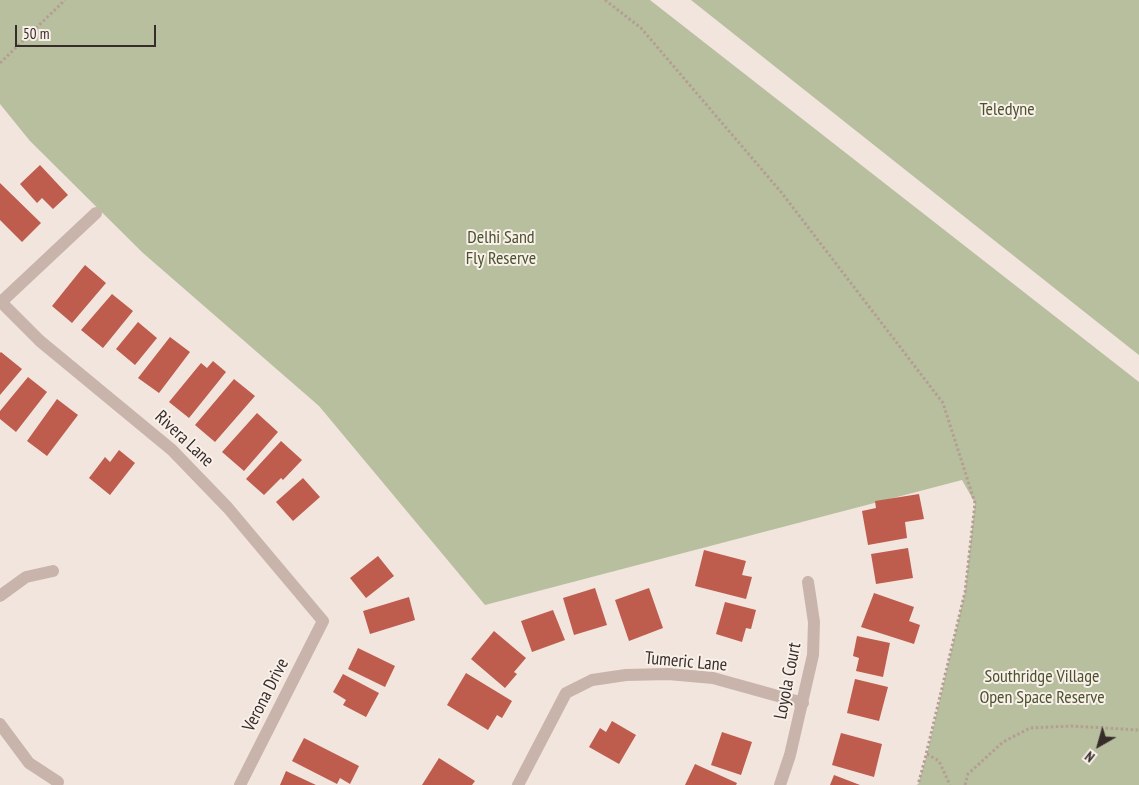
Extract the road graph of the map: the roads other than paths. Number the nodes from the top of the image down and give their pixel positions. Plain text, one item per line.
1 (96, 213) dead end
2 (0, 302) edge
3 (53, 571) dead end
4 (808, 582) dead end
5 (0, 596) edge
6 (323, 621) joint
7 (803, 703) junction
8 (0, 724) edge
9 (58, 782) dead end
10 (240, 785) edge
11 (518, 785) edge
12 (780, 785) edge

1 - 2 street
2 - 6 street, Rivera Lane
3 - 5 street
4 - 7 street, Loyola Court
6 - 10 street, Verona Drive
7 - 11 street, Tumeric Lane
7 - 12 street, Loyola Court
8 - 9 street

